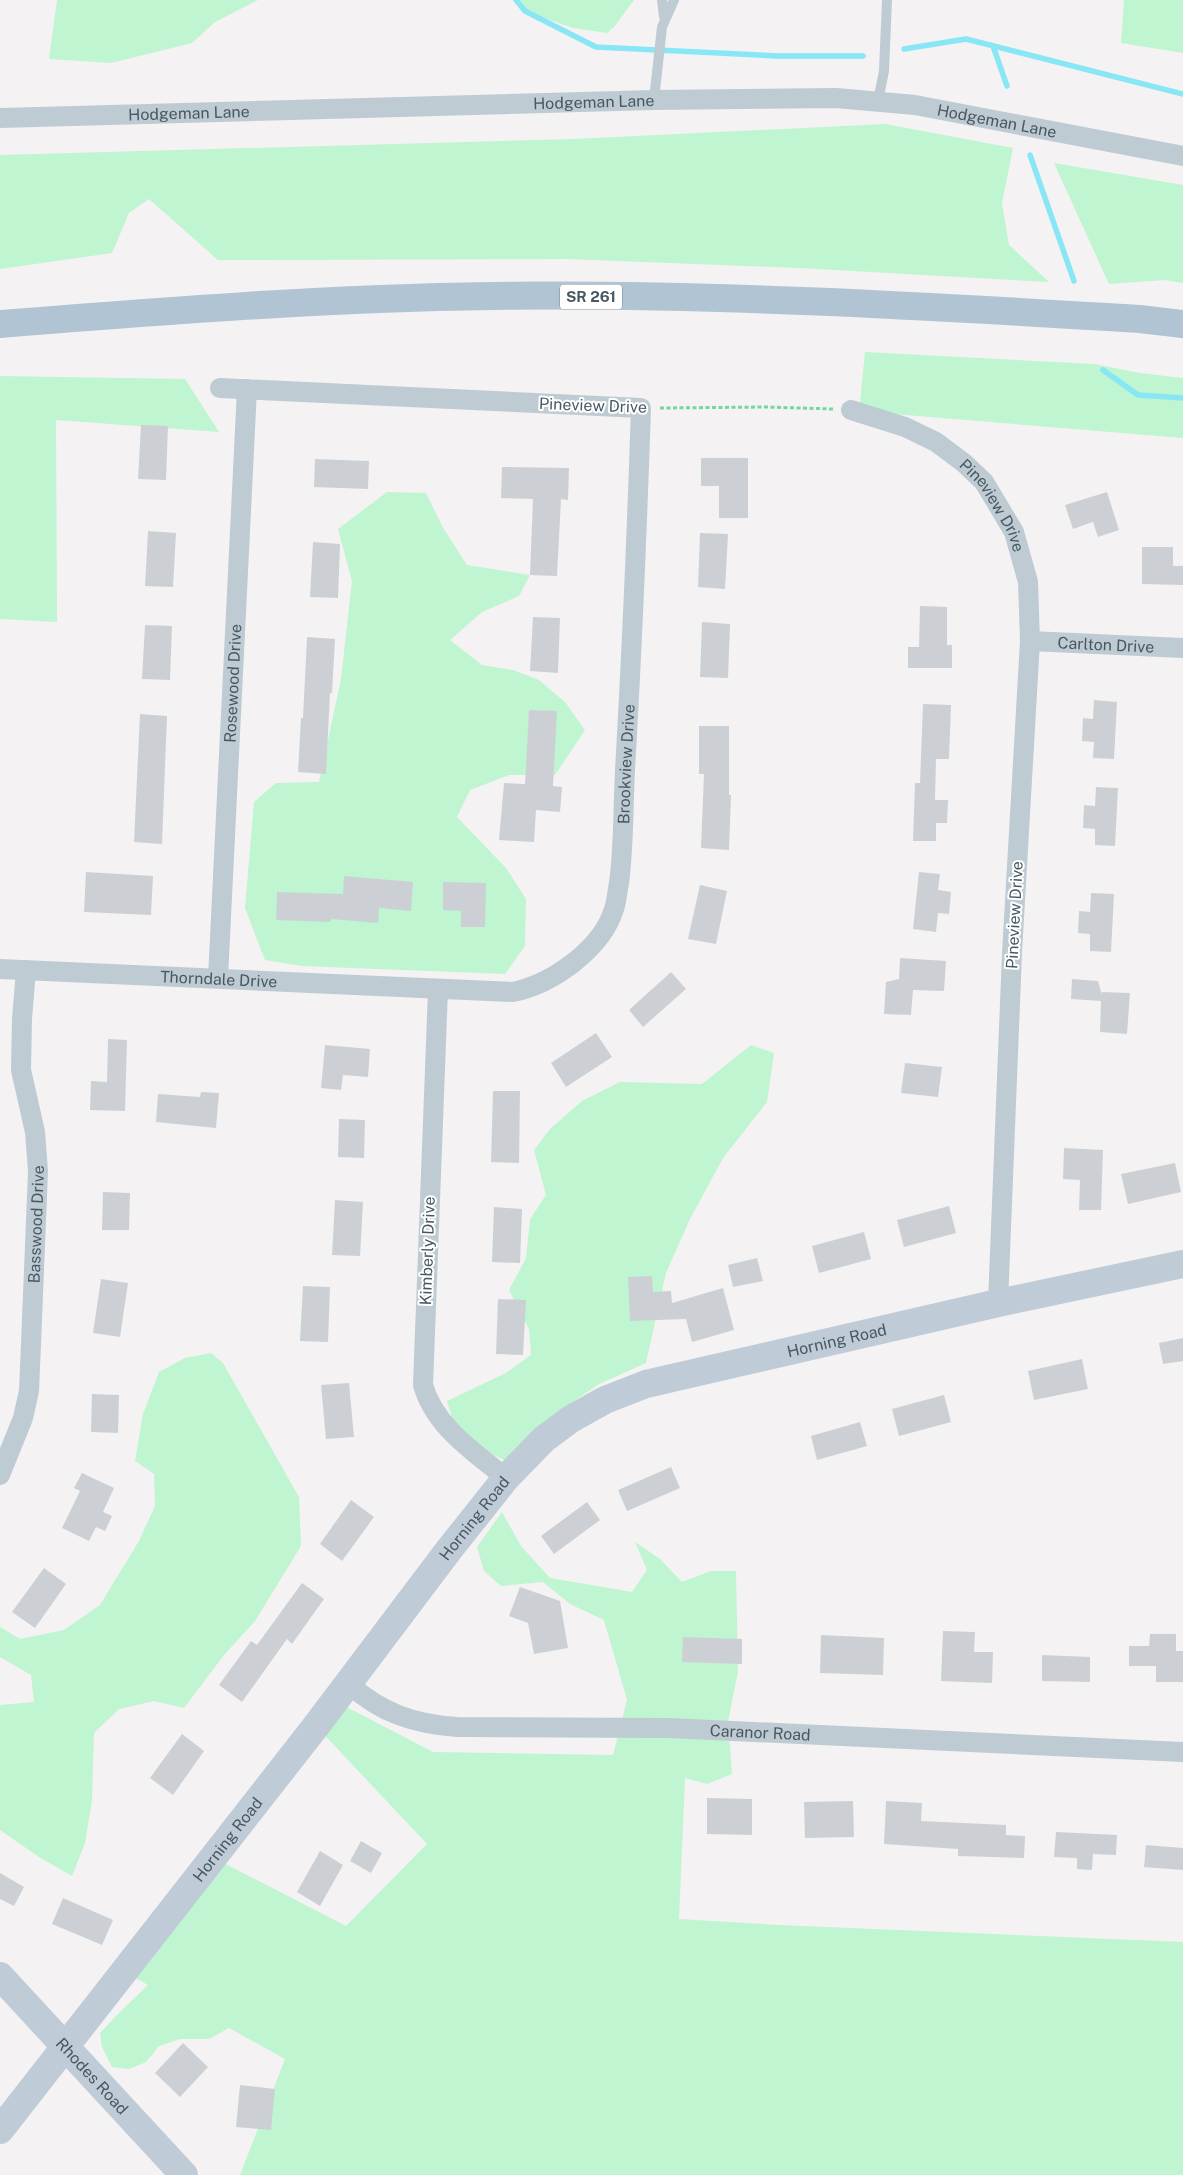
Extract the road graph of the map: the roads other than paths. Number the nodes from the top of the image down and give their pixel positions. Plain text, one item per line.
1 (662, 0) edge
2 (674, 0) edge
3 (887, 0) edge
4 (663, 24) junction
5 (654, 100) junction
6 (878, 101) junction
7 (0, 118) edge
8 (1183, 156) edge
9 (0, 324) edge
10 (1183, 324) edge
11 (220, 388) dead end
12 (247, 389) junction
13 (641, 408) joint
14 (851, 410) road end
15 (1030, 641) junction
16 (1183, 648) edge
17 (0, 969) edge
18 (26, 970) junction
19 (218, 978) junction
20 (438, 990) junction
21 (1183, 1264) edge
22 (998, 1303) junction
23 (0, 1475) edge
24 (506, 1478) junction
25 (349, 1684) junction
26 (1183, 1752) edge
27 (0, 1976) edge
28 (66, 2047) junction
29 (0, 2130) edge
30 (184, 2175) edge

1 - 4 lane
2 - 4 lane
3 - 6 lane
4 - 5 lane
5 - 6 street, Hodgeman Lane
5 - 7 street, Hodgeman Lane
6 - 8 street, Hodgeman Lane
9 - 10 main road, SR 261
11 - 12 street, Pineview Drive
12 - 13 street, Pineview Drive
12 - 19 street, Rosewood Drive
13 - 20 street, Brookview Drive
14 - 15 street, Pineview Drive
15 - 16 street, Carlton Drive
15 - 22 street, Pineview Drive
17 - 18 street, Thorndale Drive
18 - 19 street, Thorndale Drive
18 - 23 street, Basswood Drive
19 - 20 street, Thorndale Drive
20 - 24 street, Kimberly Drive
21 - 22 street, Horning Road
22 - 24 street, Horning Road
24 - 25 street, Horning Road
25 - 26 street, Caranor Road
25 - 28 street, Horning Road
27 - 28 street, Rhodes Road
28 - 29 street, Horning Road
28 - 30 street, Rhodes Road

